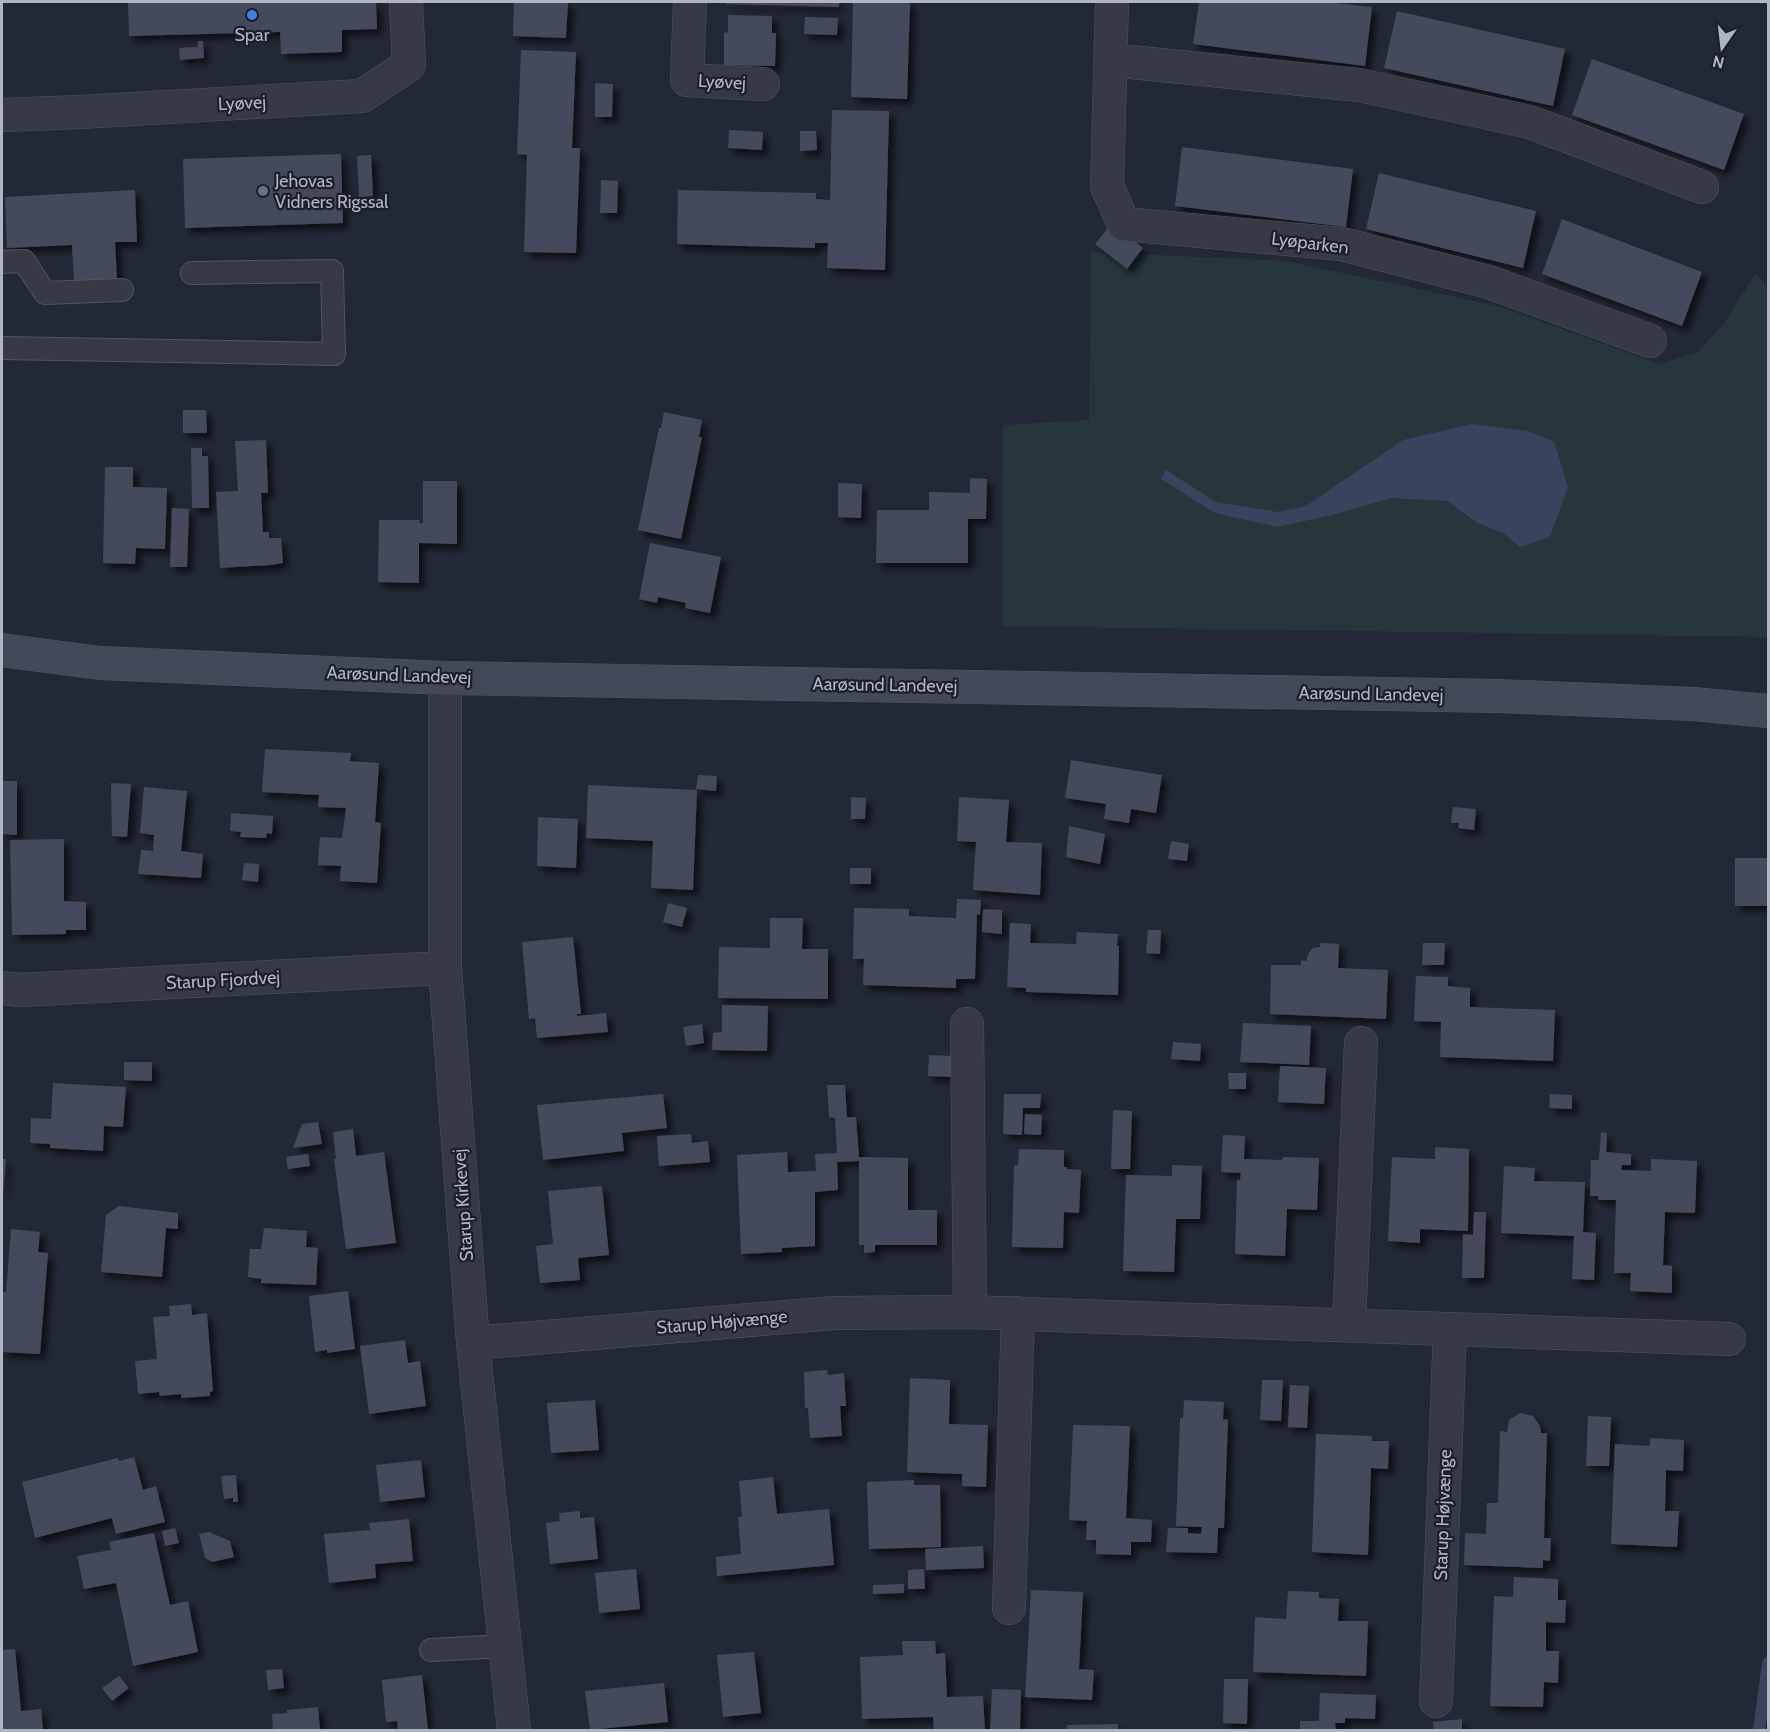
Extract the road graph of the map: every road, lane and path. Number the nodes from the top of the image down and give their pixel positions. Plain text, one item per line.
1 (406, 2) edge
2 (690, 2) edge
3 (1112, 2) edge
4 (1112, 60) junction
5 (763, 84) dead end
6 (2, 115) edge
7 (1702, 187) dead end
8 (2, 262) edge
9 (192, 273) dead end
10 (122, 290) dead end
11 (1650, 341) dead end
12 (2, 348) edge
13 (2, 650) edge
14 (445, 678) junction
15 (1768, 711) edge
16 (445, 968) junction
17 (2, 988) edge
18 (967, 1024) dead end
19 (1361, 1043) dead end
20 (970, 1312) junction
21 (1018, 1313) junction
22 (1349, 1325) junction
23 (1450, 1329) junction
24 (1729, 1339) dead end
25 (473, 1343) junction
26 (1009, 1608) dead end
27 (505, 1646) junction
28 (431, 1650) dead end
29 (1436, 1701) dead end
30 (514, 1731) edge

1 - 6 street, Lyøvej
2 - 5 street, Lyøvej
3 - 4 street, Lyøparken
4 - 7 street
4 - 11 street, Lyøparken
8 - 10 lane
9 - 12 lane
13 - 14 street, Aarøsund Landevej
14 - 15 street, Aarøsund Landevej
14 - 16 street, Starup Kirkevej
16 - 17 street, Starup Fjordvej
16 - 25 street, Starup Kirkevej
18 - 20 street
19 - 22 street
20 - 21 street, Starup Højvænge
20 - 25 street, Starup Højvænge
21 - 22 street, Starup Højvænge
21 - 26 street
22 - 23 street, Starup Højvænge
23 - 24 street, Starup Højvænge
23 - 29 street, Starup Højvænge
25 - 27 street, Starup Kirkevej
27 - 28 lane
27 - 30 street, Starup Kirkevej

